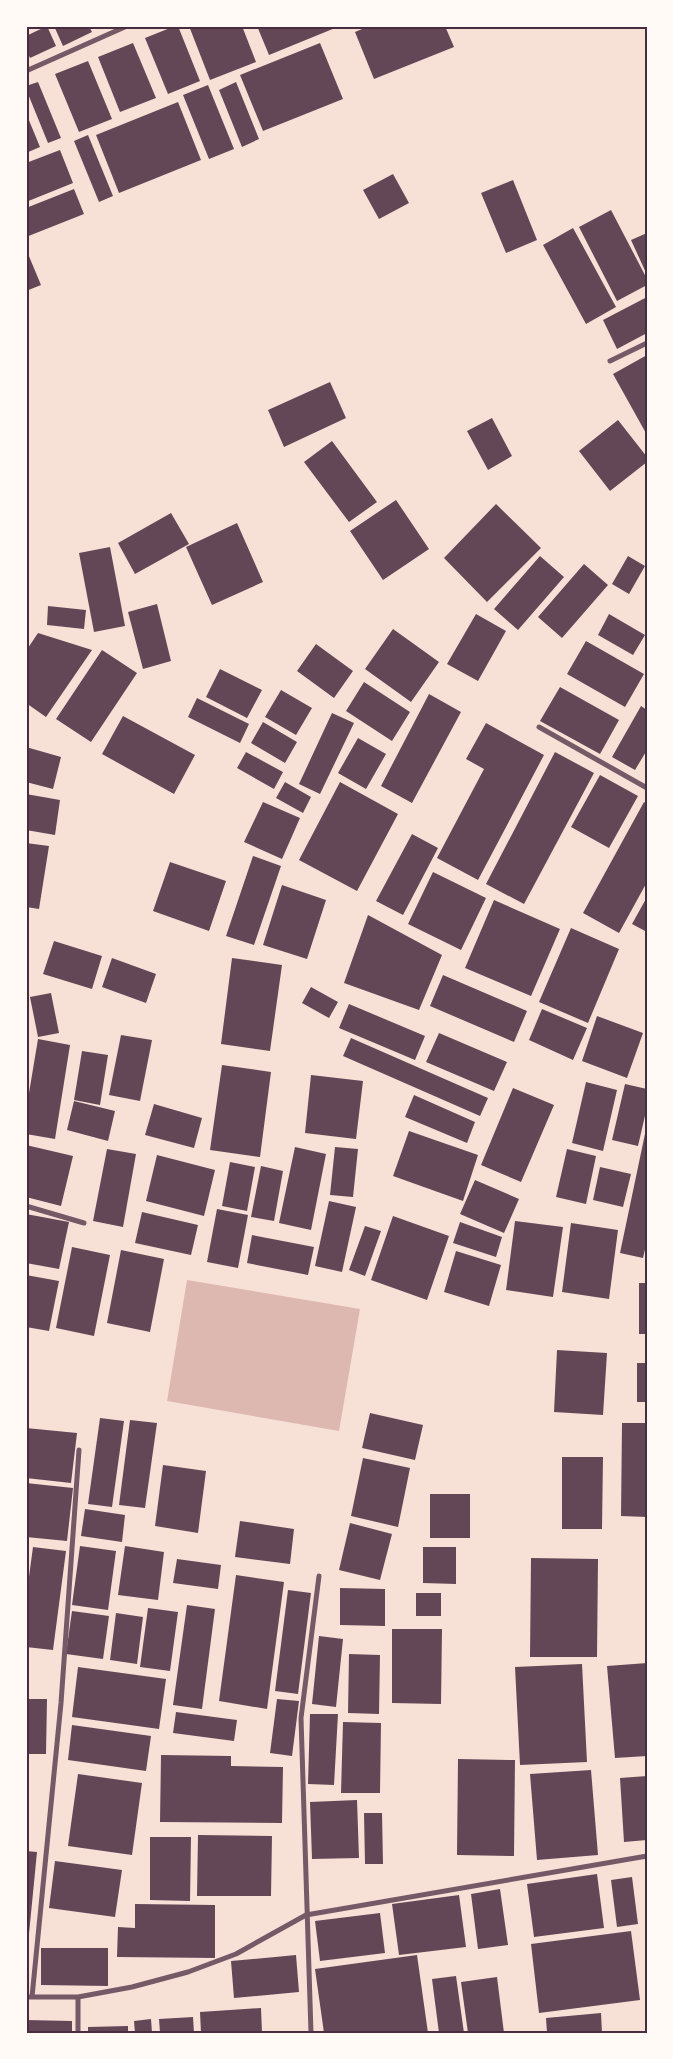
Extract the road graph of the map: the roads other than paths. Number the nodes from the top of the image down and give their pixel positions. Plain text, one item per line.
1 (126, 26) edge
2 (26, 71) edge
3 (647, 343) edge
4 (610, 361) dead end
5 (539, 727) dead end
6 (647, 788) edge
7 (26, 1206) edge
8 (84, 1223) dead end
9 (79, 1450) dead end
10 (319, 1576) dead end
11 (647, 1856) edge
12 (306, 1915) junction
13 (29, 1997) edge
14 (78, 1997) junction
15 (78, 2033) edge
16 (311, 2033) edge

1 - 2 street
3 - 4 street
5 - 6 street
7 - 8 street
9 - 13 street
10 - 12 street
11 - 12 street
12 - 14 street
12 - 16 street
13 - 14 street
14 - 15 street

